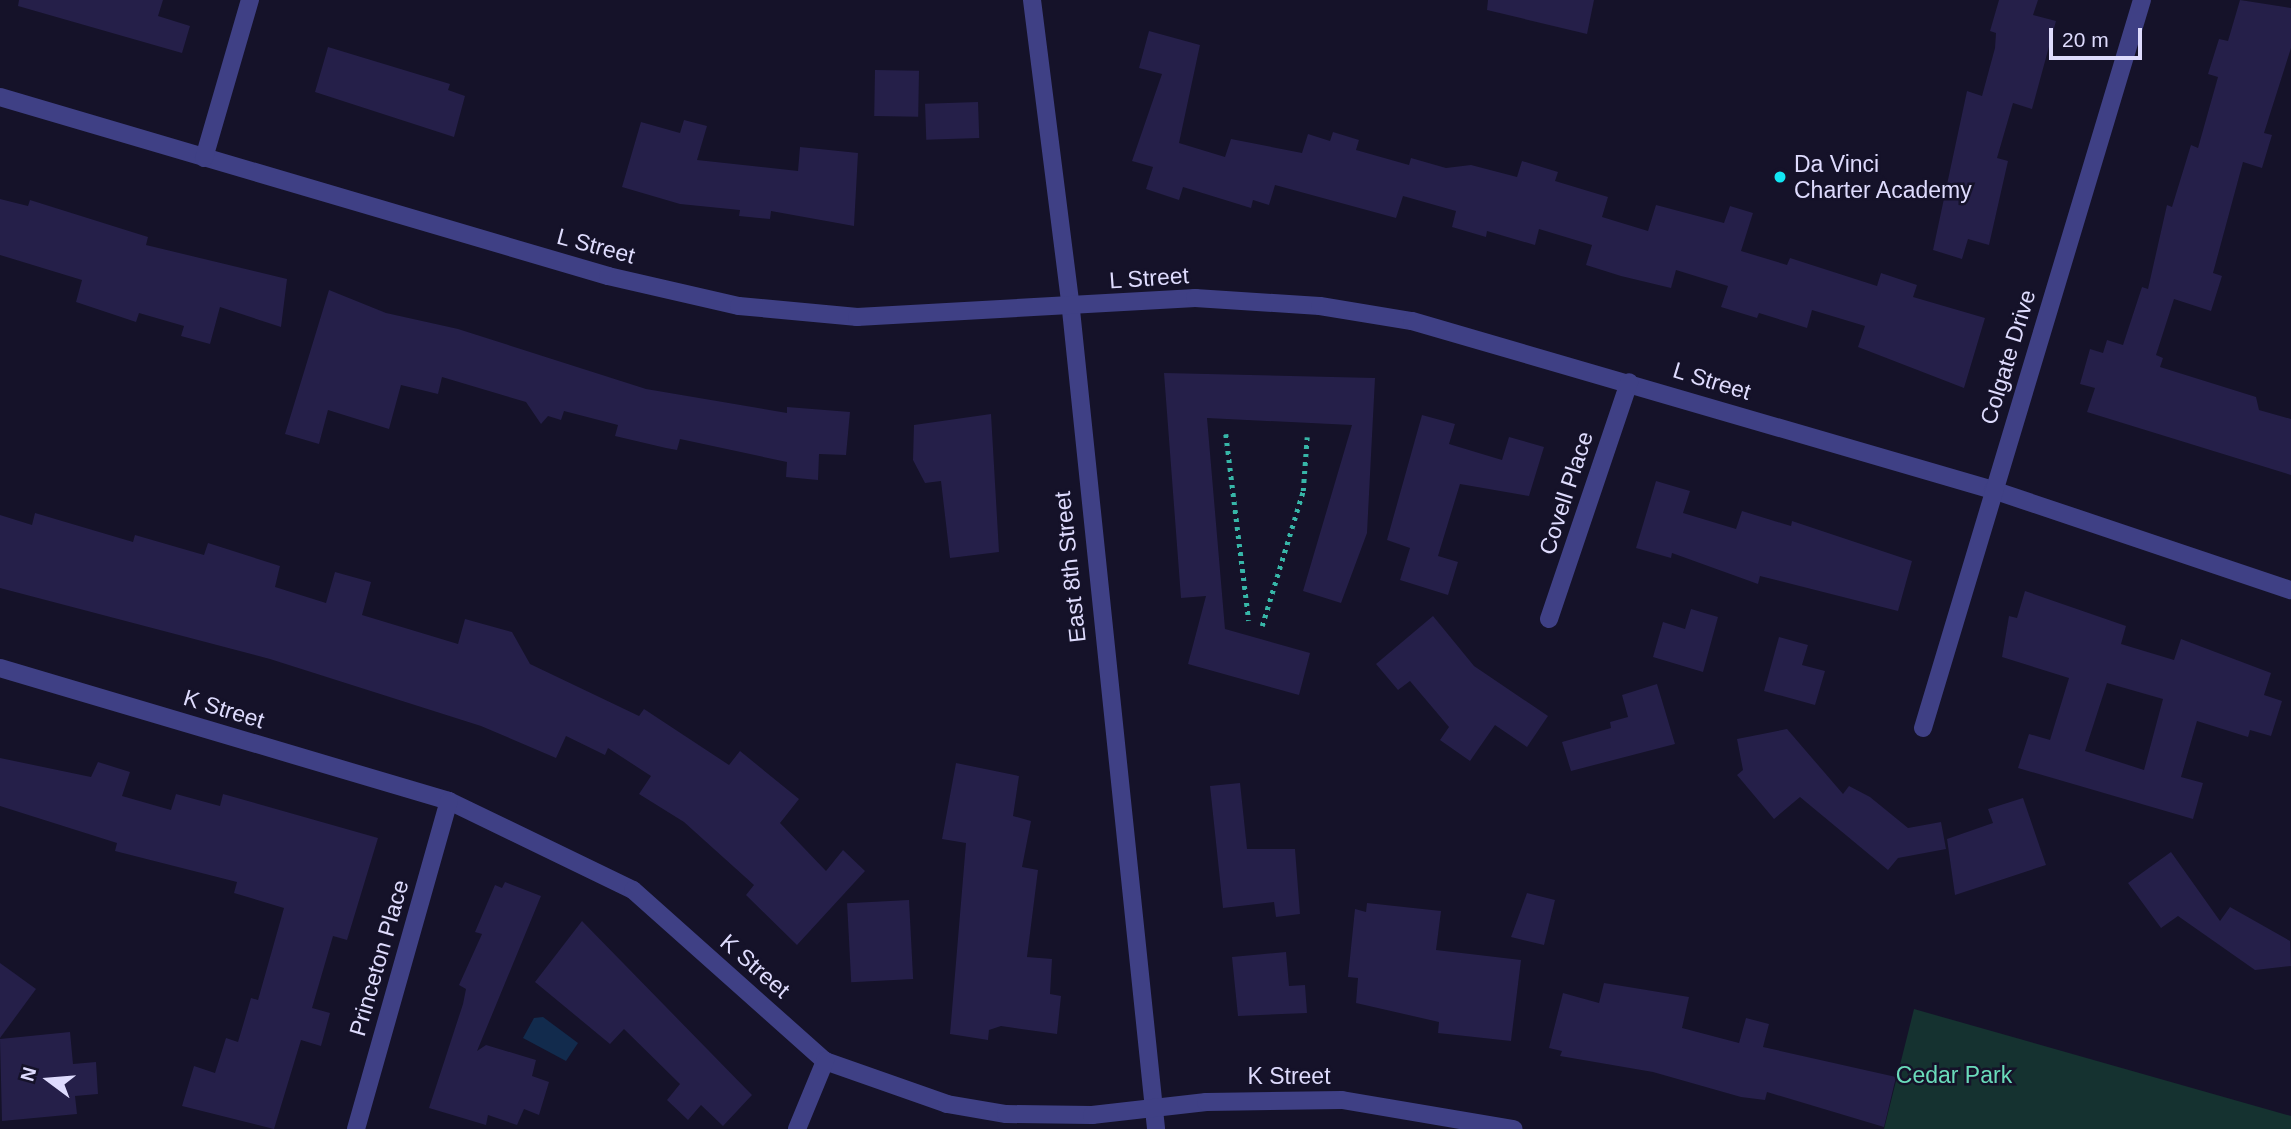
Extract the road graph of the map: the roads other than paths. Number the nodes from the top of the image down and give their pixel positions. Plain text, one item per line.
1 (250, 0) edge
2 (1032, 0) edge
3 (2142, 0) edge
4 (0, 97) edge
5 (204, 158) junction
6 (1071, 310) junction
7 (1629, 382) junction
8 (1993, 490) junction
9 (2291, 590) edge
10 (1549, 619) dead end
11 (0, 668) edge
12 (1923, 728) dead end
13 (449, 801) junction
14 (825, 1061) junction
15 (1154, 1108) junction
16 (356, 1129) edge
17 (797, 1129) edge
18 (1156, 1129) edge
19 (1514, 1129) edge

1 - 5 street
2 - 6 street, East 8th Street
3 - 8 street, Colgate Drive
4 - 5 street, L Street
5 - 6 street, L Street
6 - 7 street, L Street
6 - 15 street, East 8th Street
7 - 8 street, L Street
7 - 10 street, Covell Place
8 - 9 street, L Street
8 - 12 street, Colgate Drive
11 - 13 street, K Street
13 - 14 street, K Street
13 - 16 street, Princeton Place
14 - 15 street, K Street
14 - 17 street
15 - 18 street, East 8th Street
15 - 19 street, K Street

